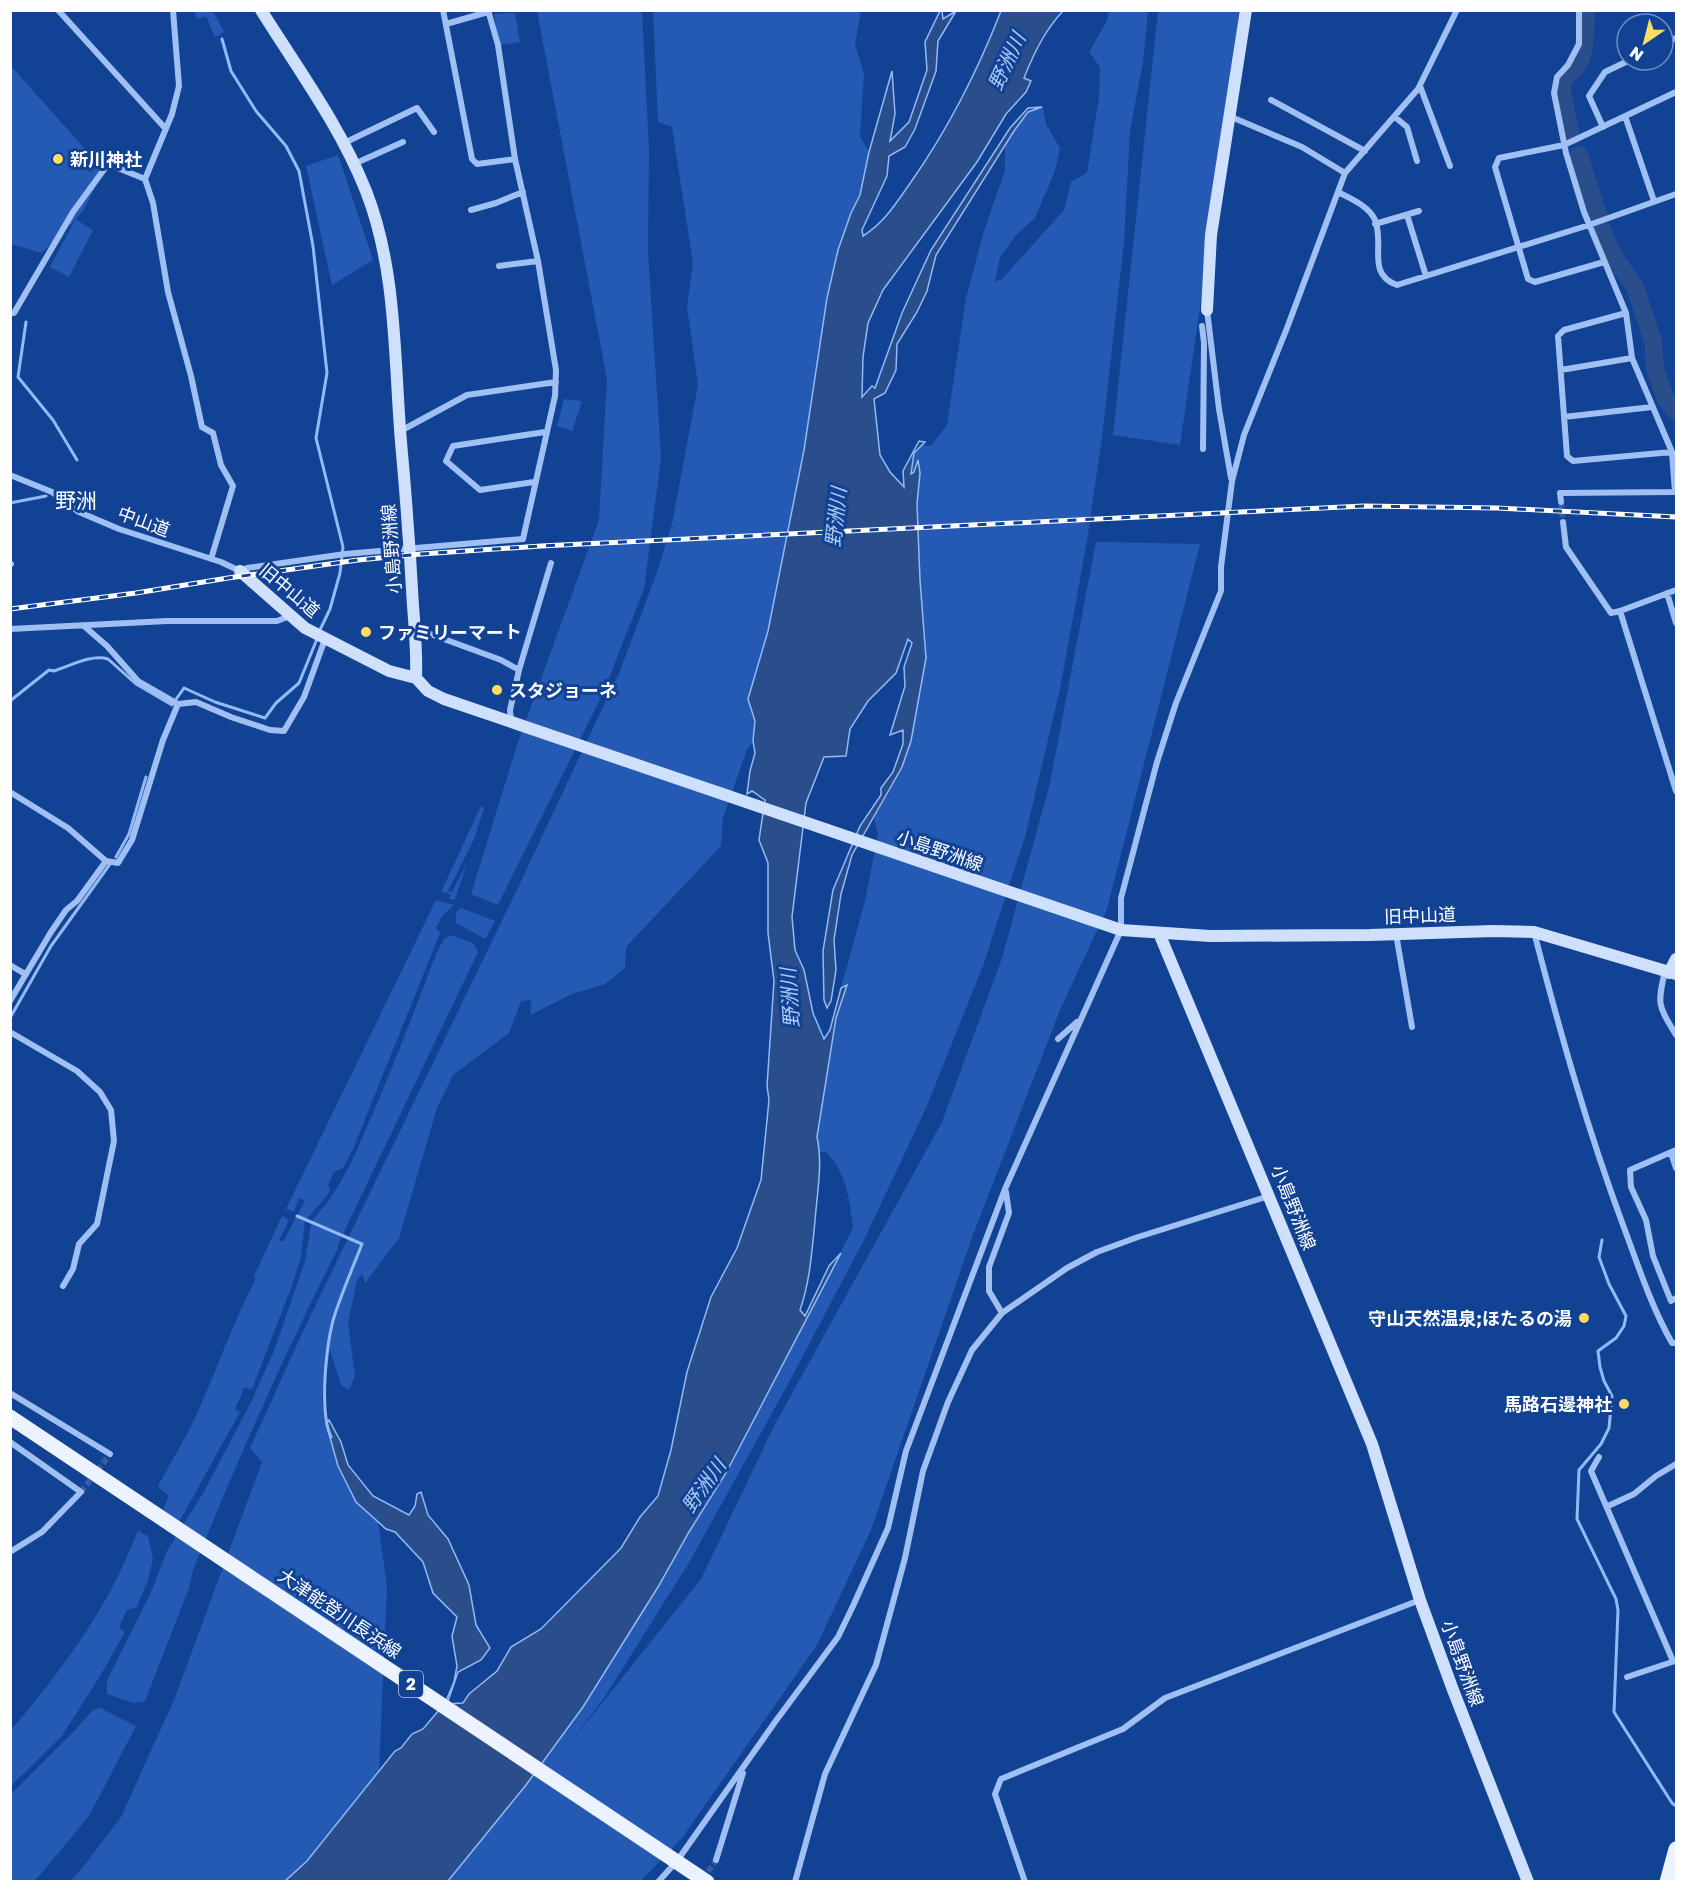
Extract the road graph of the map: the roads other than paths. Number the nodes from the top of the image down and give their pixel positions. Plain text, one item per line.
1 (58, 10) edge
2 (173, 10) edge
3 (261, 10) edge
4 (443, 10) edge
5 (1246, 10) edge
6 (1457, 10) edge
7 (1580, 10) edge
8 (488, 11) edge
9 (446, 24) junction
10 (1615, 67) edge
11 (1420, 86) junction
12 (1677, 92) edge
13 (1271, 100) dead end
14 (1229, 116) junction
15 (1625, 116) junction
16 (1395, 117) junction
17 (1602, 127) junction
18 (165, 128) junction
19 (434, 132) dead end
20 (404, 142) dead end
21 (344, 143) junction
22 (1564, 145) junction
23 (1365, 151) junction
24 (515, 159) junction
25 (1417, 161) dead end
26 (354, 164) junction
27 (1450, 166) dead end
28 (1345, 173) junction
29 (145, 179) junction
30 (523, 192) junction
31 (1338, 192) junction
32 (1677, 194) edge
33 (1654, 201) junction
34 (471, 210) dead end
35 (1419, 211) dead end
36 (1407, 215) junction
37 (1375, 224) junction
38 (1589, 225) junction
39 (1519, 247) junction
40 (538, 261) junction
41 (1604, 262) junction
42 (499, 266) dead end
43 (1426, 276) junction
44 (1208, 310) joint
45 (10, 313) edge
46 (1626, 313) junction
47 (1202, 327) dead end
48 (1632, 358) junction
49 (1561, 370) junction
50 (556, 381) junction
51 (1652, 407) junction
52 (1564, 417) junction
53 (400, 429) junction
54 (545, 432) junction
55 (1203, 449) dead end
56 (1672, 452) junction
57 (10, 475) edge
58 (1232, 481) junction
59 (534, 482) junction
60 (1676, 492) edge
61 (1561, 502) dead end
62 (1563, 522) tunnel mouth
63 (410, 549) junction
64 (211, 559) junction
65 (551, 562) dead end
66 (240, 571) junction
67 (1677, 590) edge
68 (1666, 593) junction
69 (1620, 611) junction
70 (290, 616) junction
71 (1677, 623) edge
72 (84, 626) junction
73 (414, 628) junction
74 (10, 629) edge
75 (321, 636) junction
76 (519, 670) junction
77 (416, 678) junction
78 (175, 703) junction
79 (516, 724) junction
80 (1677, 791) edge
81 (10, 792) edge
82 (106, 861) junction
83 (1121, 930) junction
84 (1534, 932) junction
85 (1159, 933) junction
86 (1396, 934) junction
87 (1677, 959) edge
88 (10, 965) edge
89 (1670, 973) edge
90 (25, 974) junction
91 (10, 1001) edge
92 (1080, 1020) junction
93 (1412, 1027) dead end
94 (10, 1032) edge
95 (1677, 1035) edge
96 (1058, 1039) dead end
97 (1674, 1151) edge
98 (1677, 1168) edge
99 (1005, 1189) junction
100 (1270, 1196) junction
101 (63, 1286) dead end
102 (1677, 1298) edge
103 (1002, 1313) junction
104 (1677, 1342) edge
105 (10, 1393) edge
106 (10, 1417) edge
107 (10, 1442) edge
108 (110, 1454) dead end
109 (1599, 1457) dead end
110 (1677, 1464) edge
111 (1608, 1506) junction
112 (10, 1552) edge
113 (1420, 1600) junction
114 (1675, 1661) edge
115 (1627, 1677) dead end
116 (745, 1767) junction
117 (1677, 1849) edge
118 (672, 1858) junction
119 (716, 1860) tunnel mouth
120 (658, 1881) edge
121 (707, 1881) edge
122 (795, 1881) edge
123 (1025, 1881) edge
124 (1528, 1881) edge
125 (1666, 1881) edge

1 - 18 street
2 - 18 street
3 - 21 main road, 小島野洲線
4 - 9 street
5 - 14 main road
6 - 11 street
7 - 22 street
8 - 9 street
8 - 24 street
9 - 24 street
10 - 17 street
11 - 16 street
11 - 27 street
12 - 15 street
13 - 23 street
14 - 28 street
14 - 44 main road
15 - 17 street
15 - 33 street
16 - 23 street
16 - 25 street
17 - 22 street
18 - 29 street
19 - 21 street
20 - 26 street
21 - 26 main road, 小島野洲線
22 - 38 street
22 - 39 street
23 - 28 street
24 - 30 street
26 - 53 main road, 小島野洲線
28 - 31 street
29 - 45 street
29 - 64 street
30 - 34 street
30 - 40 street
31 - 37 street
31 - 58 street
32 - 33 street
33 - 38 street
35 - 36 street
36 - 37 street
36 - 43 street
37 - 43 street
38 - 39 street
38 - 41 street
39 - 41 street
39 - 43 street
40 - 42 street
40 - 50 street
41 - 46 street
44 - 58 street
46 - 48 street
46 - 49 street
47 - 55 street
48 - 49 street
48 - 51 street
49 - 52 street
50 - 53 street
50 - 54 street
51 - 52 street
51 - 56 street
52 - 56 street
53 - 63 main road, 小島野洲線
54 - 59 street
54 - 59 street
56 - 60 street
57 - 64 street, 中山道
58 - 83 street
59 - 63 street
60 - 61 street
62 - 69 street
63 - 66 street
63 - 73 main road, 小島野洲線
64 - 66 street, 中山道
65 - 76 street
66 - 70 main road, 旧中山道
67 - 68 street
68 - 69 street
68 - 71 street
69 - 80 street
70 - 72 street
70 - 75 main road, 旧中山道
72 - 74 street
72 - 78 street
73 - 76 street
73 - 77 main road, 小島野洲線
75 - 77 main road, 旧中山道
75 - 78 street
76 - 79 street
77 - 79 main road, 小島野洲線
78 - 82 street
79 - 83 main road, 小島野洲線
81 - 82 street
82 - 90 street
83 - 85 main road, 小島野洲線
83 - 92 street
84 - 86 main road, 旧中山道
84 - 89 main road, 旧中山道
84 - 104 street
85 - 86 main road, 旧中山道
85 - 100 main road, 小島野洲線
86 - 93 street
87 - 89 main road
88 - 90 street
89 - 95 street
90 - 91 street
92 - 96 street
92 - 99 street
94 - 101 street
97 - 98 street
97 - 102 street
99 - 103 street
99 - 116 street
100 - 103 street
100 - 113 main road, 小島野洲線
103 - 122 street
105 - 108 street
106 - 118 main road, 大津能登川長浜線 / 2
107 - 112 street
109 - 111 street
110 - 111 street
111 - 114 street
113 - 123 street
113 - 124 main road, 小島野洲線
114 - 115 street
116 - 118 street
116 - 119 street
117 - 125 main road
118 - 120 street
118 - 121 main road, 大津能登川長浜線 / 2

